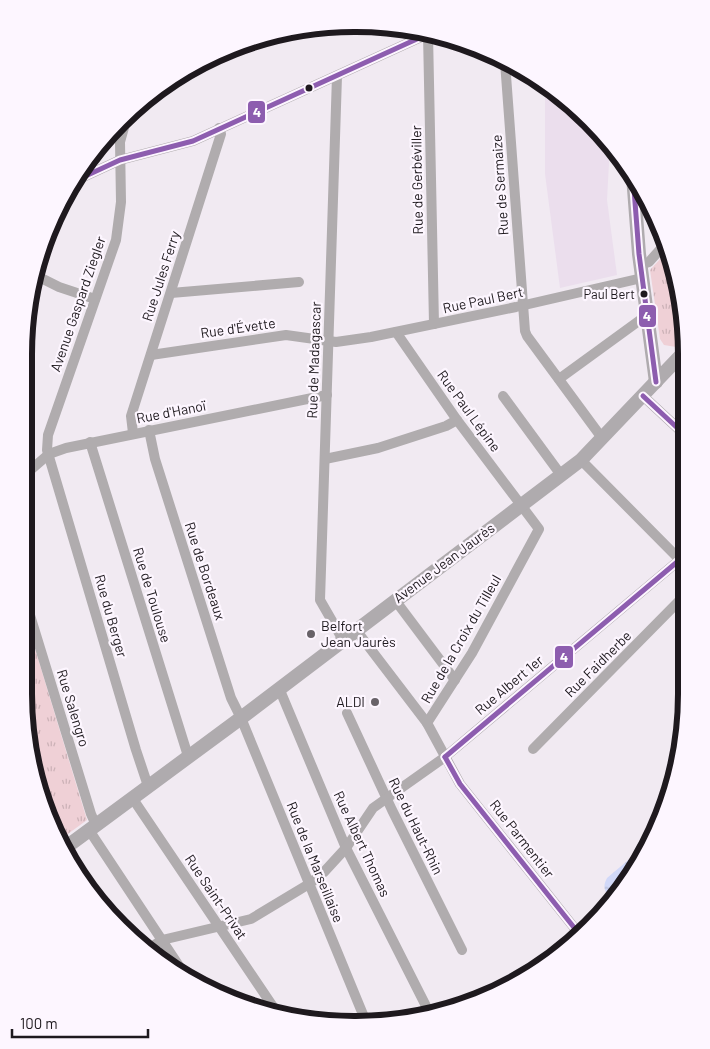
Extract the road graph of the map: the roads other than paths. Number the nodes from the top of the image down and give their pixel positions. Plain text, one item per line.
1 (418, 39) edge
2 (429, 41) edge
3 (506, 70) edge
4 (337, 76) junction
5 (219, 128) junction
6 (124, 130) edge
7 (120, 160) junction
8 (88, 175) edge
9 (635, 195) edge
10 (660, 250) edge
11 (641, 271) junction
12 (42, 278) edge
13 (299, 282) dead end
14 (171, 293) junction
15 (95, 300) junction
16 (522, 306) junction
17 (647, 315) junction
18 (434, 324) junction
19 (396, 332) junction
20 (328, 341) junction
21 (151, 355) junction
22 (678, 359) edge
23 (559, 379) junction
24 (656, 382) junction
25 (327, 395) junction
26 (503, 396) dead end
27 (643, 396) junction
28 (457, 420) junction
29 (678, 428) edge
30 (149, 430) junction
31 (133, 434) junction
32 (602, 438) junction
33 (90, 442) junction
34 (50, 454) junction
35 (325, 459) junction
36 (580, 460) junction
37 (32, 469) edge
38 (560, 475) junction
39 (521, 506) junction
40 (678, 556) edge
41 (678, 563) edge
42 (395, 600) junction
43 (678, 602) edge
44 (32, 622) edge
45 (356, 630) junction
46 (343, 640) junction
47 (455, 680) junction
48 (279, 688) junction
49 (347, 714) dead end
50 (241, 718) junction
51 (427, 724) junction
52 (533, 749) dead end
53 (188, 756) junction
54 (445, 758) junction
55 (148, 786) junction
56 (386, 797) junction
57 (132, 798) junction
58 (93, 828) junction
59 (70, 844) edge
60 (346, 848) junction
61 (310, 884) junction
62 (219, 927) junction
63 (575, 930) edge
64 (162, 940) junction
65 (154, 946) edge
66 (462, 950) dead end
67 (177, 962) edge
68 (273, 1006) edge
69 (427, 1008) dead end
70 (364, 1016) edge

1 - 4 street
2 - 18 street, Rue de Gerbéviller
3 - 16 street, Rue de Sermaize
4 - 5 street
4 - 20 street, Rue de Madagascar
5 - 7 street
5 - 14 street, Rue Jules Ferry
6 - 7 street, Avenue Gaspard Ziegler
7 - 8 street
7 - 15 street, Avenue Gaspard Ziegler
9 - 11 main road
10 - 11 street
11 - 16 street, Rue Paul Bert
11 - 17 main road
12 - 15 street
13 - 14 street
14 - 21 street, Rue Jules Ferry
15 - 34 street, Avenue Gaspard Ziegler
16 - 18 street, Rue Paul Bert
16 - 23 street, Rue de Sermaize
17 - 23 street
17 - 24 main road
18 - 19 street, Rue Paul Bert
19 - 20 street, Rue Paul Bert
19 - 28 street, Rue Paul Lépine
20 - 21 street, Rue d'Évette
20 - 25 street, Rue de Madagascar
21 - 31 street, Rue Jules Ferry
22 - 24 main road, Avenue Jean Jaurès
23 - 32 street, Rue de Sermaize
24 - 27 main road, Avenue Jean Jaurès
25 - 30 street, Rue d'Hanoï
25 - 35 street, Rue de Madagascar
26 - 38 street
27 - 29 street
27 - 32 main road, Avenue Jean Jaurès
28 - 35 street
28 - 39 street, Rue Paul Lépine
30 - 31 street, Rue d'Hanoï
30 - 50 street, Rue de Bordeaux
31 - 33 street, Rue d'Hanoï
32 - 36 main road, Avenue Jean Jaurès
33 - 34 street, Rue d'Hanoï
33 - 53 street, Rue de Toulouse
34 - 37 street, Rue d'Hanoï
34 - 55 street, Rue du Berger
35 - 46 street, Rue de Madagascar
36 - 38 main road, Avenue Jean Jaurès
36 - 40 street
38 - 39 main road, Avenue Jean Jaurès
39 - 42 main road, Avenue Jean Jaurès
39 - 47 street, Rue de la Croix du Tilleul
41 - 54 street, Rue Albert 1er
42 - 45 main road, Avenue Jean Jaurès
42 - 47 street
43 - 52 street, Rue Faidherbe
44 - 58 street, Rue Salengro
45 - 46 main road, Avenue Jean Jaurès
45 - 51 street
46 - 48 main road, Avenue Jean Jaurès
47 - 51 street, Rue de la Croix du Tilleul
48 - 50 main road, Avenue Jean Jaurès
48 - 60 street, Rue Albert Thomas
49 - 56 street, Rue du Haut-Rhin
50 - 53 main road, Avenue Jean Jaurès
50 - 61 street, Rue de la Marseillaise
51 - 54 street, Rue de la Croix du Tilleul
53 - 55 main road, Avenue Jean Jaurès
54 - 56 street
54 - 63 street, Rue Parmentier
55 - 57 main road, Avenue Jean Jaurès
56 - 60 street
56 - 66 street, Rue du Haut-Rhin
57 - 58 main road, Avenue Jean Jaurès
57 - 62 street, Rue Saint-Privat
58 - 59 main road, Avenue Jean Jaurès
58 - 64 street, Rue Salengro
60 - 61 street
60 - 69 street, Rue Albert Thomas
61 - 62 street
61 - 70 street, Rue de la Marseillaise
62 - 64 street
62 - 68 street, Rue Saint-Privat
64 - 65 street
64 - 67 street, Rue Salengro

